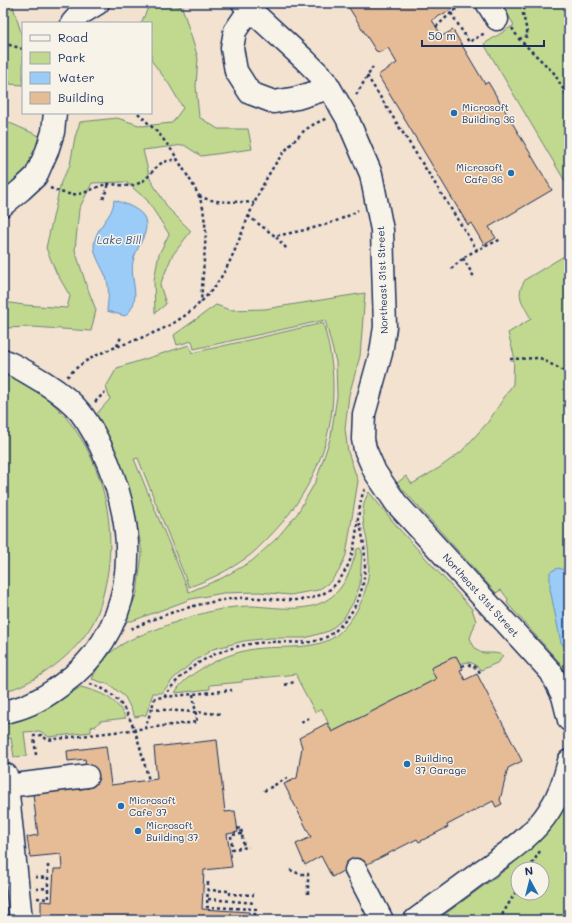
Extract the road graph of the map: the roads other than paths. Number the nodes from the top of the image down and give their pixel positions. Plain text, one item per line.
1 (98, 3) edge
2 (246, 6) edge
3 (73, 22) edge
4 (329, 88) junction
5 (55, 114) edge
6 (3, 205) edge
7 (3, 360) edge
8 (3, 712) edge
9 (569, 720) edge
10 (569, 761) edge
11 (87, 776) dead end
12 (5, 780) edge
13 (356, 870) dead end
14 (21, 920) edge
15 (382, 920) edge
16 (415, 920) edge

1 - 3 street
2 - 4 street, Northeast 31st Street
2 - 4 street
4 - 9 street, Northeast 31st Street
5 - 6 street
7 - 8 street
10 - 16 street
11 - 12 street
12 - 14 street
13 - 15 street

